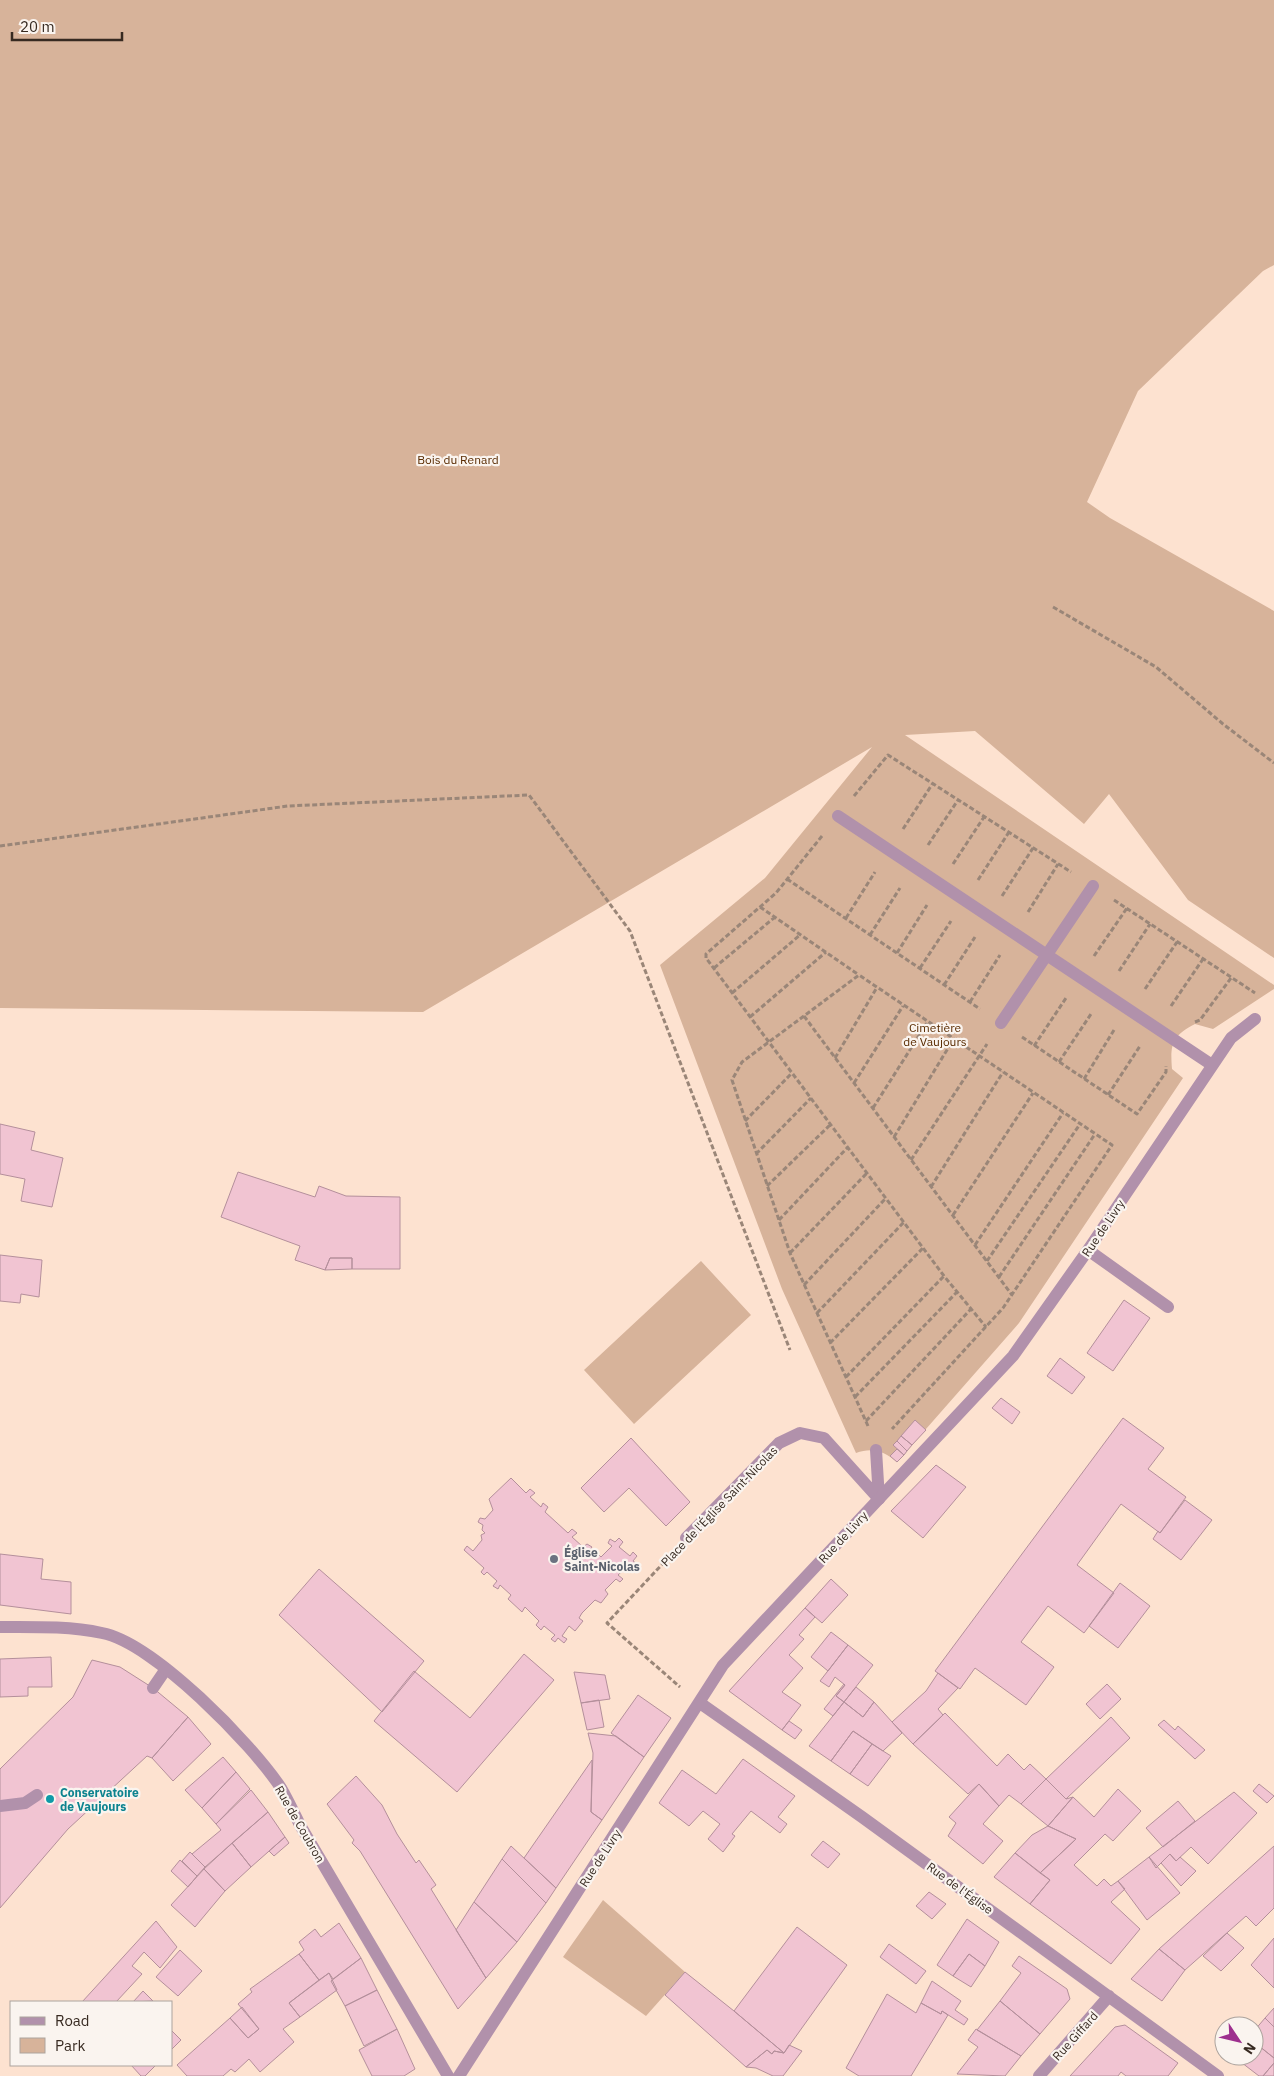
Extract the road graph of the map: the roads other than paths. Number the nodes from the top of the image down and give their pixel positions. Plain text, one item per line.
1 (838, 816) road end
2 (1093, 886) road end
3 (1046, 954) junction
4 (1255, 1020) dead end
5 (1001, 1023) road end
6 (1212, 1064) junction
7 (1088, 1250) junction
8 (1168, 1307) dead end
9 (876, 1450) dead end
10 (879, 1499) junction
11 (686, 1538) road end
12 (0, 1627) edge
13 (166, 1669) junction
14 (153, 1688) dead end
15 (700, 1703) junction
16 (37, 1795) dead end
17 (0, 1806) edge
18 (1109, 1996) junction
19 (448, 2076) edge
20 (459, 2076) edge
21 (1040, 2076) edge
22 (1218, 2076) edge

1 - 3 street
2 - 3 street
3 - 5 street
3 - 6 street
4 - 6 street, Rue de Livry
6 - 7 street, Rue de Livry
7 - 8 street
7 - 10 street, Rue de Livry
9 - 10 street
10 - 11 street, Place de l'Église Saint-Nicolas
10 - 15 street, Rue de Livry
12 - 13 street, Rue de Coubron
13 - 14 street
13 - 19 street, Rue de Coubron
15 - 18 street, Rue de l'Église
15 - 20 street, Rue de Livry
16 - 17 street
18 - 21 street, Rue Giffard
18 - 22 street, Rue de l'Église

